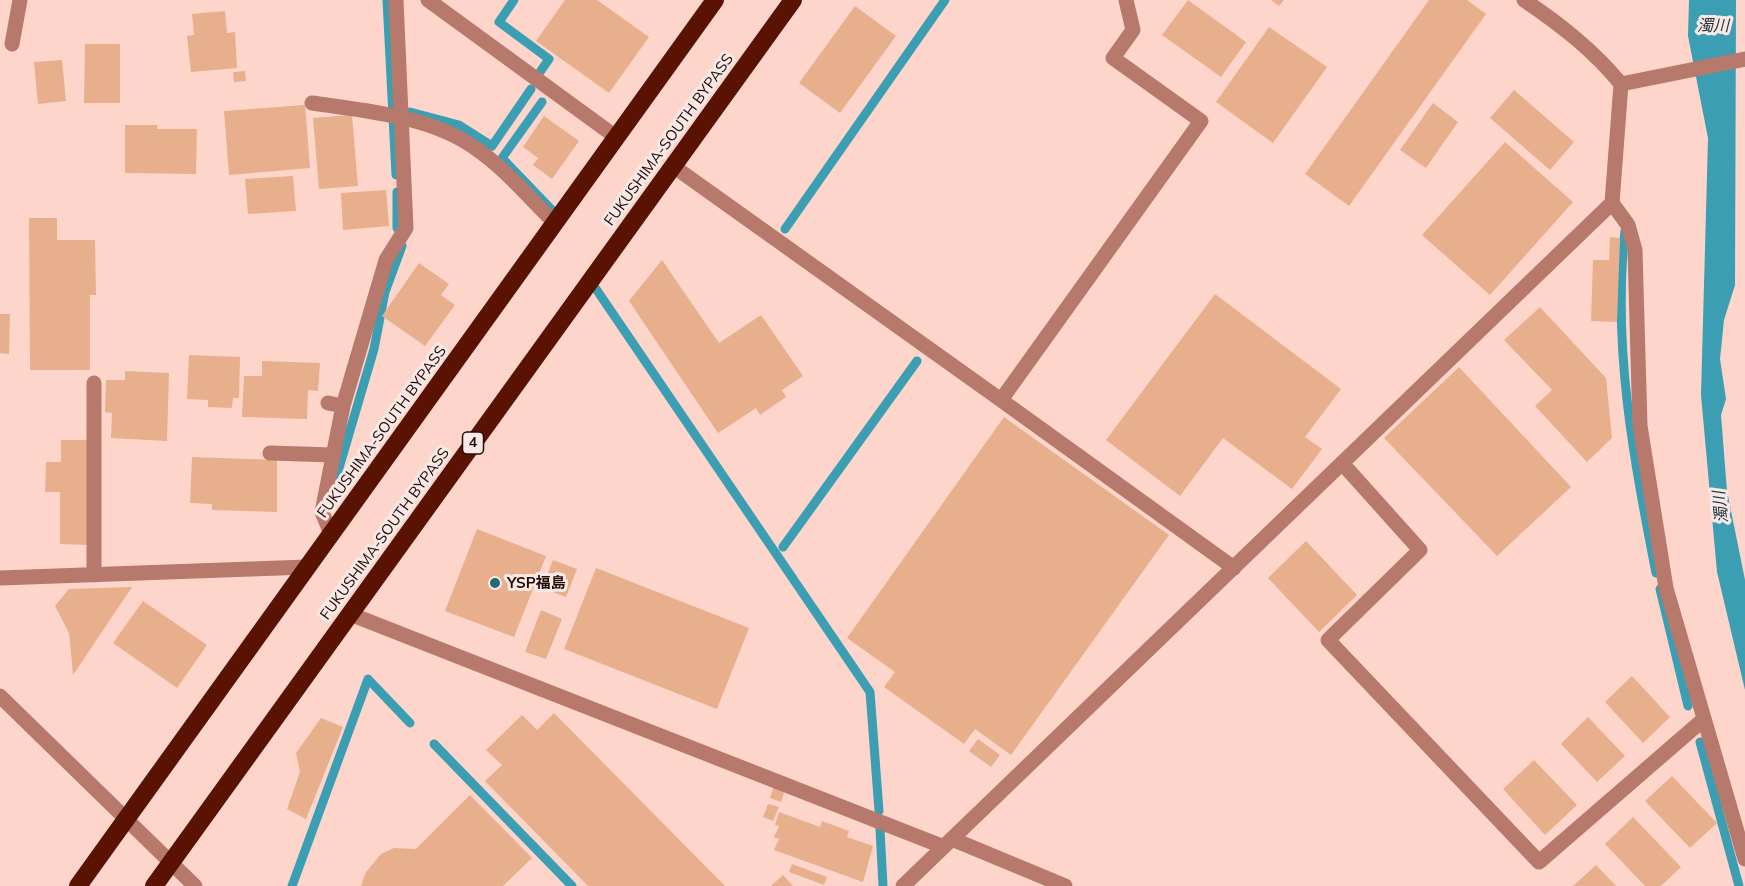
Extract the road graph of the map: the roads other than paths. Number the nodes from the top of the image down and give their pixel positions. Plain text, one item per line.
1 (20, 0) edge
2 (396, 0) edge
3 (428, 0) edge
4 (715, 0) edge
5 (793, 0) edge
6 (1126, 0) edge
7 (1524, 0) edge
8 (12, 44) dead end
9 (1745, 59) edge
10 (1621, 84) junction
11 (312, 103) dead end
12 (404, 119) junction
13 (616, 137) junction
14 (673, 166) junction
15 (1612, 203) junction
16 (555, 223) junction
17 (94, 383) dead end
18 (1001, 400) junction
19 (328, 403) dead end
20 (343, 406) junction
21 (270, 453) dead end
22 (333, 455) junction
23 (1342, 463) junction
24 (331, 534) junction
25 (307, 567) junction
26 (1234, 568) junction
27 (94, 574) junction
28 (0, 578) edge
29 (350, 614) junction
30 (0, 696) edge
31 (1704, 719) junction
32 (126, 819) junction
33 (948, 843) junction
34 (1745, 859) edge
35 (171, 862) junction
36 (78, 886) edge
37 (154, 886) edge
38 (195, 886) edge
39 (903, 886) edge
40 (1065, 886) edge

1 - 8 street
2 - 12 street
3 - 13 street
4 - 13 highway, FUKUSHIMA-SOUTH BYPASS
5 - 14 highway, FUKUSHIMA-SOUTH BYPASS / 4
6 - 18 street
7 - 10 street
9 - 10 street
10 - 15 street
11 - 12 street
12 - 16 street
12 - 20 street
13 - 16 highway, FUKUSHIMA-SOUTH BYPASS
14 - 18 street
14 - 29 highway, FUKUSHIMA-SOUTH BYPASS / 4
15 - 23 street
15 - 31 street
16 - 24 highway, FUKUSHIMA-SOUTH BYPASS
17 - 27 street
18 - 26 street
19 - 20 street
20 - 22 street
21 - 22 street
22 - 24 street
23 - 26 street
23 - 31 street
24 - 25 highway, FUKUSHIMA-SOUTH BYPASS
25 - 27 street
25 - 32 highway, FUKUSHIMA-SOUTH BYPASS
26 - 33 street
27 - 28 street
29 - 33 street
29 - 35 highway, FUKUSHIMA-SOUTH BYPASS / 4
30 - 32 street
31 - 34 street
32 - 35 street
32 - 36 highway, FUKUSHIMA-SOUTH BYPASS
33 - 39 street
33 - 40 street
35 - 37 highway, FUKUSHIMA-SOUTH BYPASS / 4
35 - 38 street

